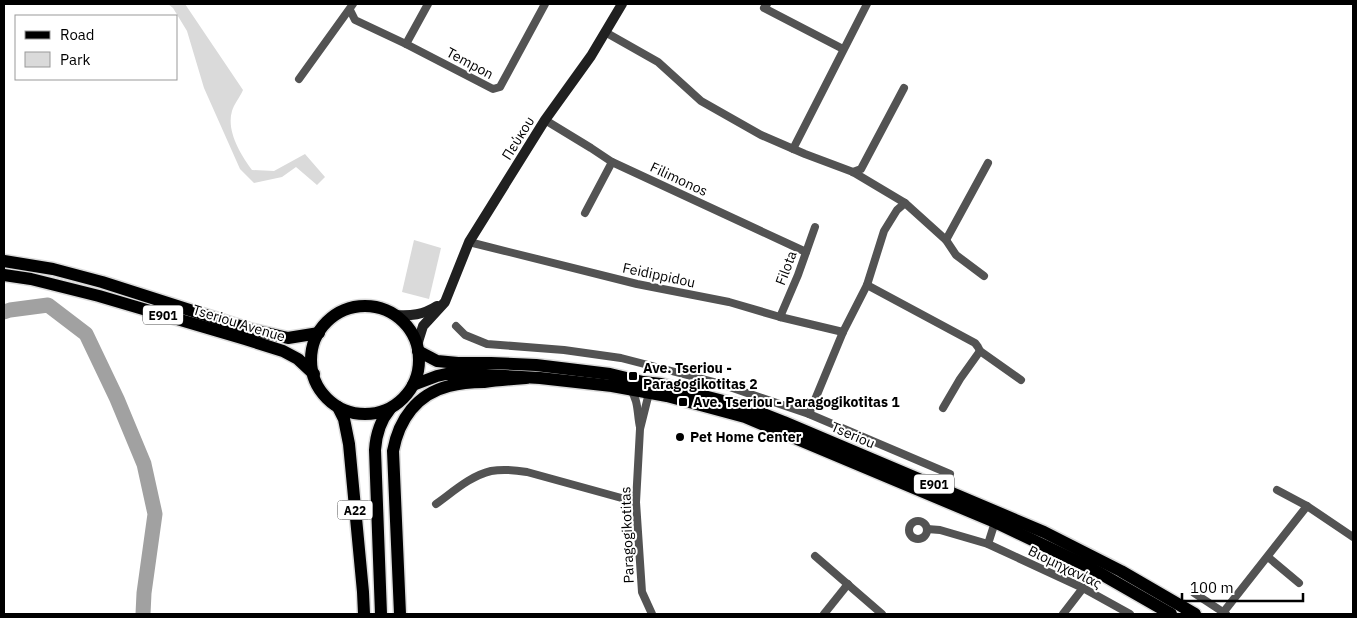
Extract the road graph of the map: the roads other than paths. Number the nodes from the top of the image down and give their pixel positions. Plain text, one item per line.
1 (428, 4) edge
2 (545, 4) edge
3 (622, 4) edge
4 (767, 4) edge
5 (867, 4) edge
6 (352, 7) edge
7 (605, 32) junction
8 (406, 44) junction
9 (844, 49) junction
10 (299, 79) dead end
11 (904, 88) dead end
12 (545, 120) junction
13 (793, 149) junction
14 (612, 162) junction
15 (988, 163) dead end
16 (852, 172) junction
17 (905, 203) junction
18 (585, 213) dead end
19 (815, 227) dead end
20 (946, 240) junction
21 (469, 242) junction
22 (806, 252) junction
23 (4, 261) edge
24 (4, 275) edge
25 (984, 276) dead end
26 (867, 285) junction
27 (449, 293) junction
28 (395, 315) junction
29 (780, 317) junction
30 (456, 326) dead end
31 (843, 332) junction
32 (319, 334) junction
33 (417, 348) junction
34 (980, 351) junction
35 (314, 374) junction
36 (526, 378) junction
37 (1021, 380) dead end
38 (412, 385) junction
39 (630, 389) junction
40 (649, 393) junction
41 (338, 407) junction
42 (390, 408) junction
43 (943, 408) dead end
44 (809, 414) junction
45 (640, 429) junction
46 (950, 474) dead end
47 (1277, 490) dead end
48 (636, 502) junction
49 (436, 504) dead end
50 (1307, 506) junction
51 (995, 522) junction
52 (927, 529) dead end
53 (1353, 537) edge
54 (988, 544) junction
55 (815, 556) dead end
56 (1268, 557) junction
57 (1299, 583) dead end
58 (848, 584) junction
59 (1082, 588) junction
60 (1194, 593) dead end
61 (1156, 610) edge
62 (364, 614) edge
63 (381, 614) edge
64 (400, 614) edge
65 (652, 614) edge
66 (824, 614) edge
67 (882, 614) edge
68 (1063, 614) edge
69 (1130, 614) edge
70 (1171, 614) edge
71 (1195, 614) edge
72 (1224, 614) edge

1 - 8 street
2 - 8 street, Tempon
3 - 7 main road, Πεύκου
4 - 9 street
5 - 9 street
6 - 8 street, Tempon
6 - 10 street
7 - 12 main road, Πεύκου
7 - 13 street
9 - 13 street
11 - 16 street
12 - 14 street, Filimonos
12 - 21 main road, Πεύκου
13 - 16 street
14 - 18 street
14 - 22 street, Filimonos
15 - 20 street
16 - 17 street
17 - 20 street
17 - 26 street
19 - 22 street, Filota
20 - 25 street
21 - 27 main road, Πεύκου
21 - 29 street, Feidippidou
22 - 29 street, Filota
23 - 32 main road, Tseriou Avenue / E901
24 - 35 main road, Tseriou Avenue / E901
26 - 31 street
26 - 34 street
27 - 28 main road, Πεύκου
27 - 33 main road, Πεύκου
28 - 32 main road
28 - 33 main road
29 - 31 street, Feidippidou
30 - 44 street
31 - 44 street
32 - 35 main road
33 - 38 main road
33 - 71 main road, Tseriou / E901
34 - 37 street
34 - 43 street
35 - 41 main road
36 - 38 main road, Tseriou / E901
36 - 39 main road, Tseriou / E901
36 - 64 main road
38 - 42 main road
39 - 40 main road, Tseriou / E901
39 - 45 street
40 - 45 street, Paragogikotitas
40 - 51 main road, Tseriou / E901
41 - 42 main road
41 - 62 main road, A22
42 - 63 main road, A22
44 - 46 street
45 - 48 street, Paragogikotitas
47 - 50 street
48 - 49 street
48 - 65 street, Paragogikotitas
50 - 53 street
50 - 56 street
51 - 54 street
51 - 61 main road, Tseriou / E901
52 - 54 street, Βιομηχανίας
54 - 59 street, Βιομηχανίας
55 - 58 street
56 - 57 street
56 - 72 street
58 - 66 street
58 - 67 street
59 - 68 street
59 - 69 street, Βιομηχανίας
60 - 72 street
61 - 70 main road, Tseriou / E901

